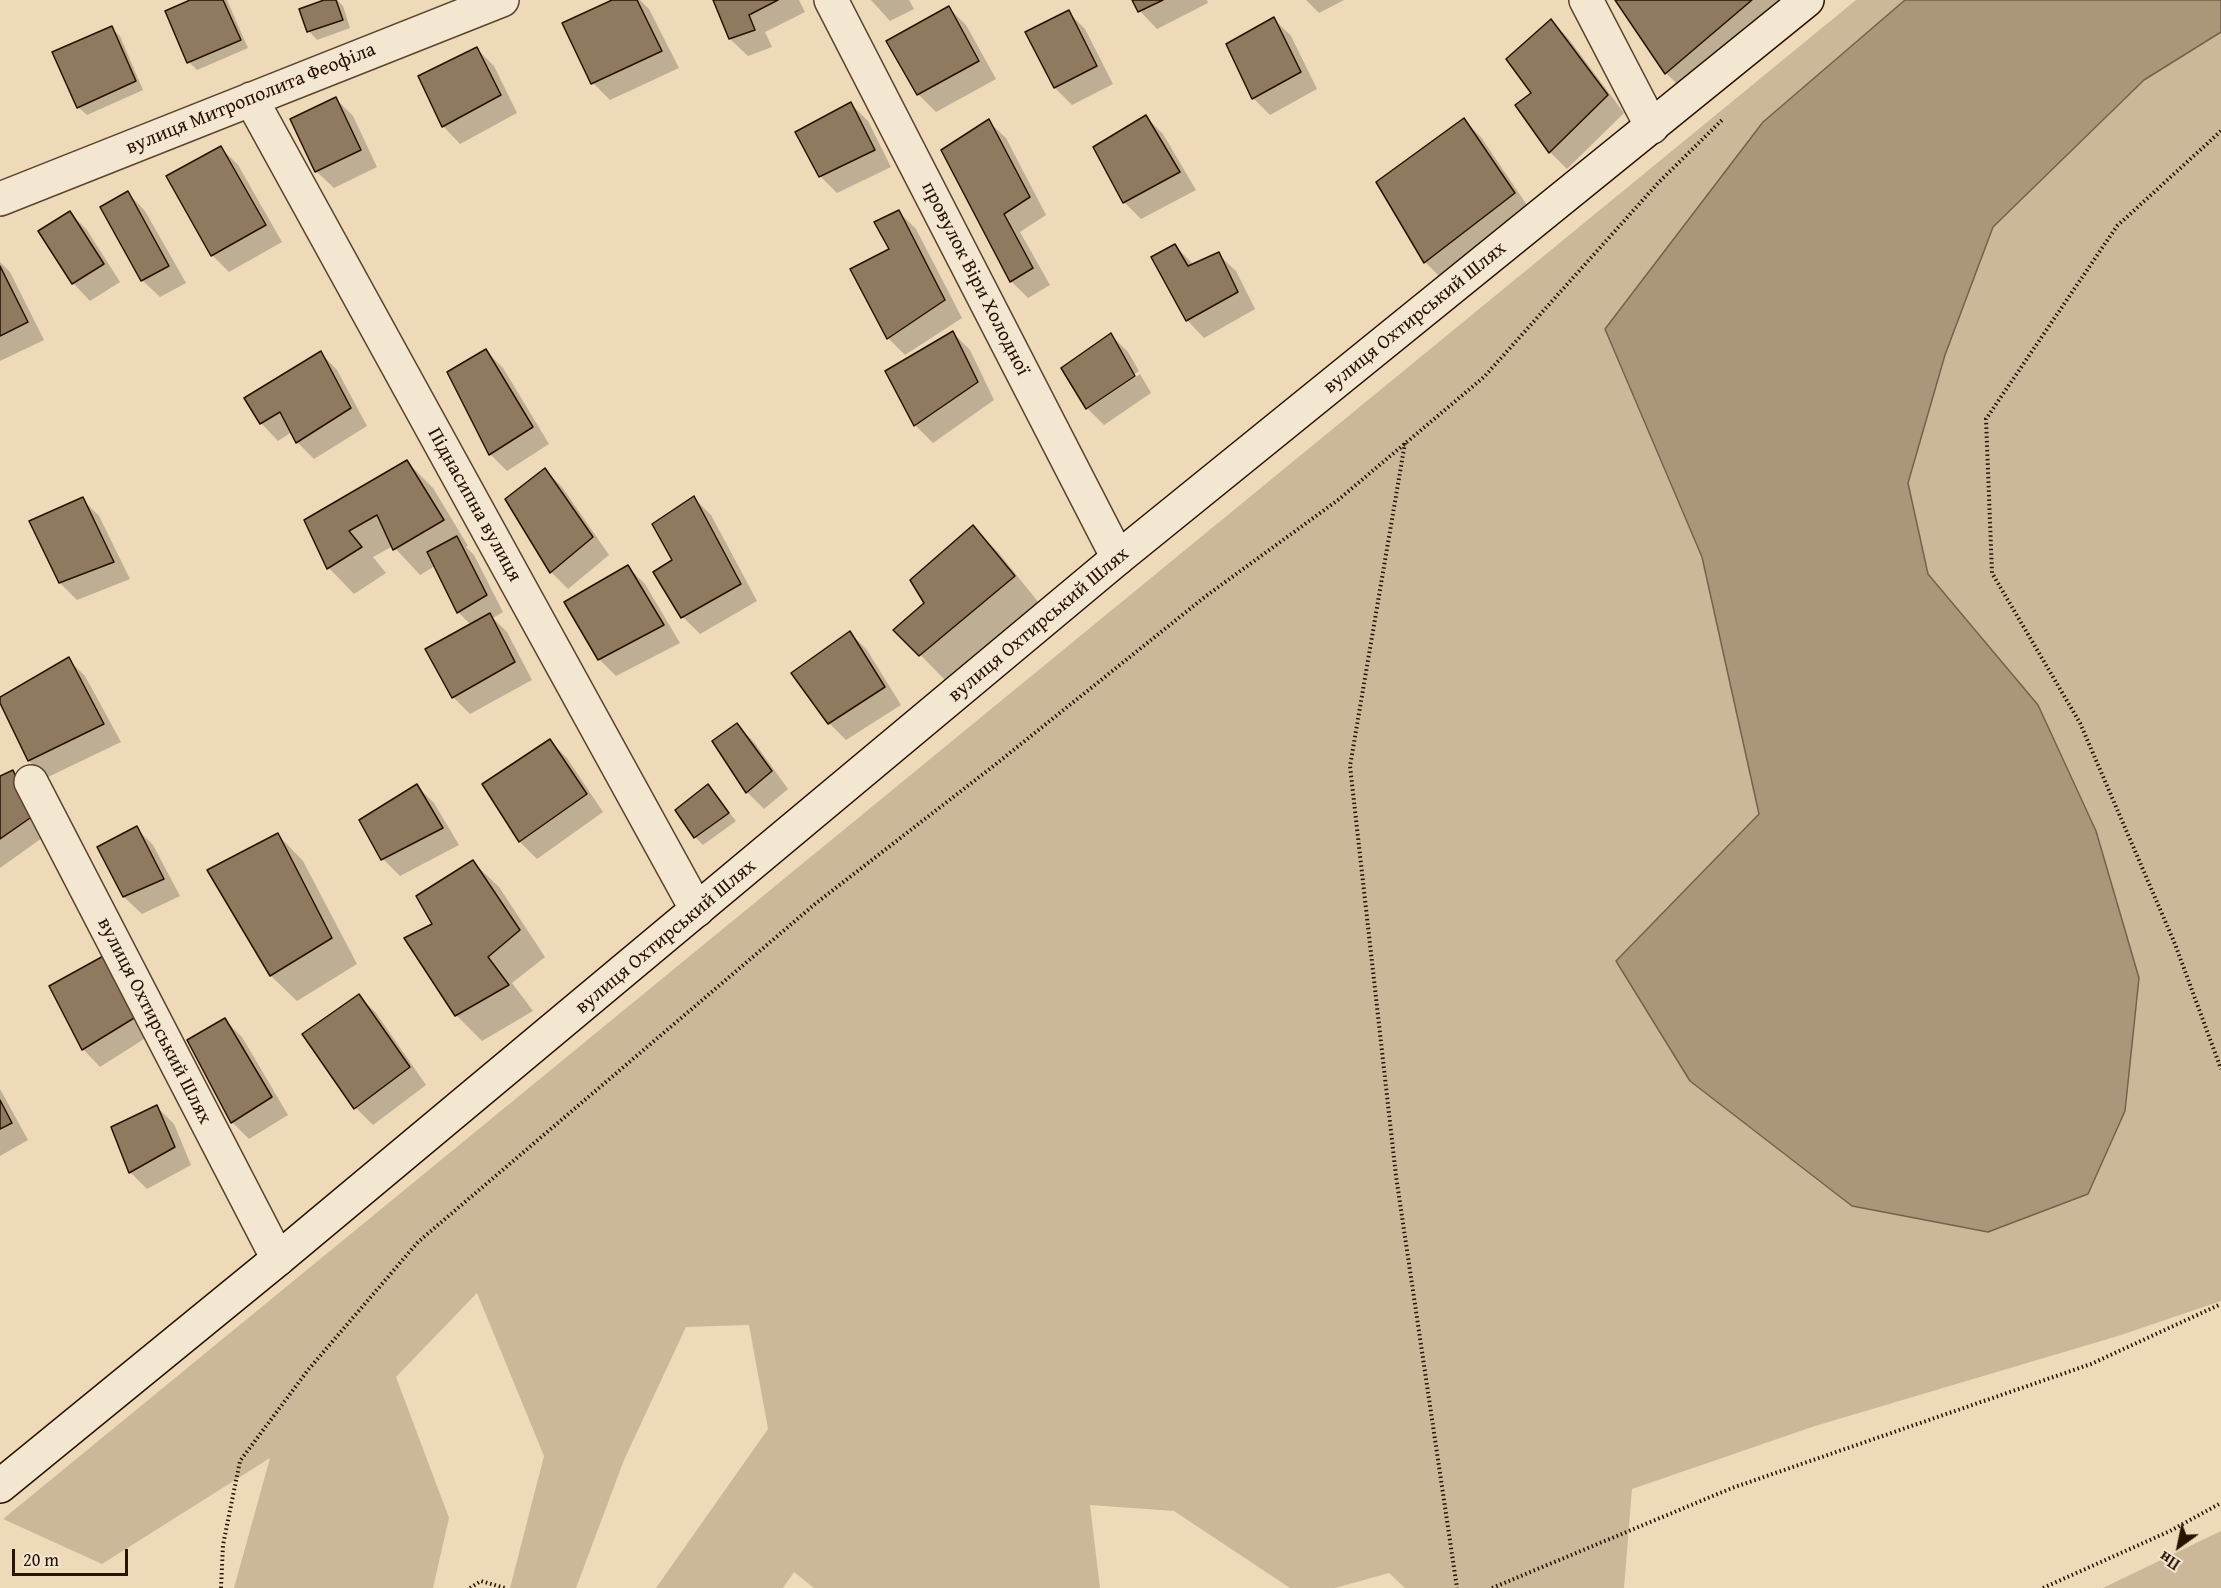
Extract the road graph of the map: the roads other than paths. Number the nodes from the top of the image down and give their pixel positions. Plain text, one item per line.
1 (502, 0) edge
2 (831, 0) edge
3 (1586, 0) edge
4 (1807, 0) edge
5 (251, 99) junction
6 (1652, 127) junction
7 (0, 199) edge
8 (1118, 558) junction
9 (31, 782) dead end
10 (697, 910) junction
11 (278, 1259) junction
12 (0, 1486) edge

1 - 5 street, вулиця Митрополита Феофіла
2 - 8 street, провулок Віри Холодної
3 - 6 street
4 - 6 street, вулиця Охтирський Шлях
5 - 7 street, вулиця Митрополита Феофіла
5 - 10 street, Піднасипна вулиця
6 - 8 street, вулиця Охтирський Шлях
8 - 10 street, вулиця Охтирський Шлях
9 - 11 street, вулиця Охтирський Шлях
10 - 11 street, вулиця Охтирський Шлях
11 - 12 street, вулиця Охтирський Шлях

